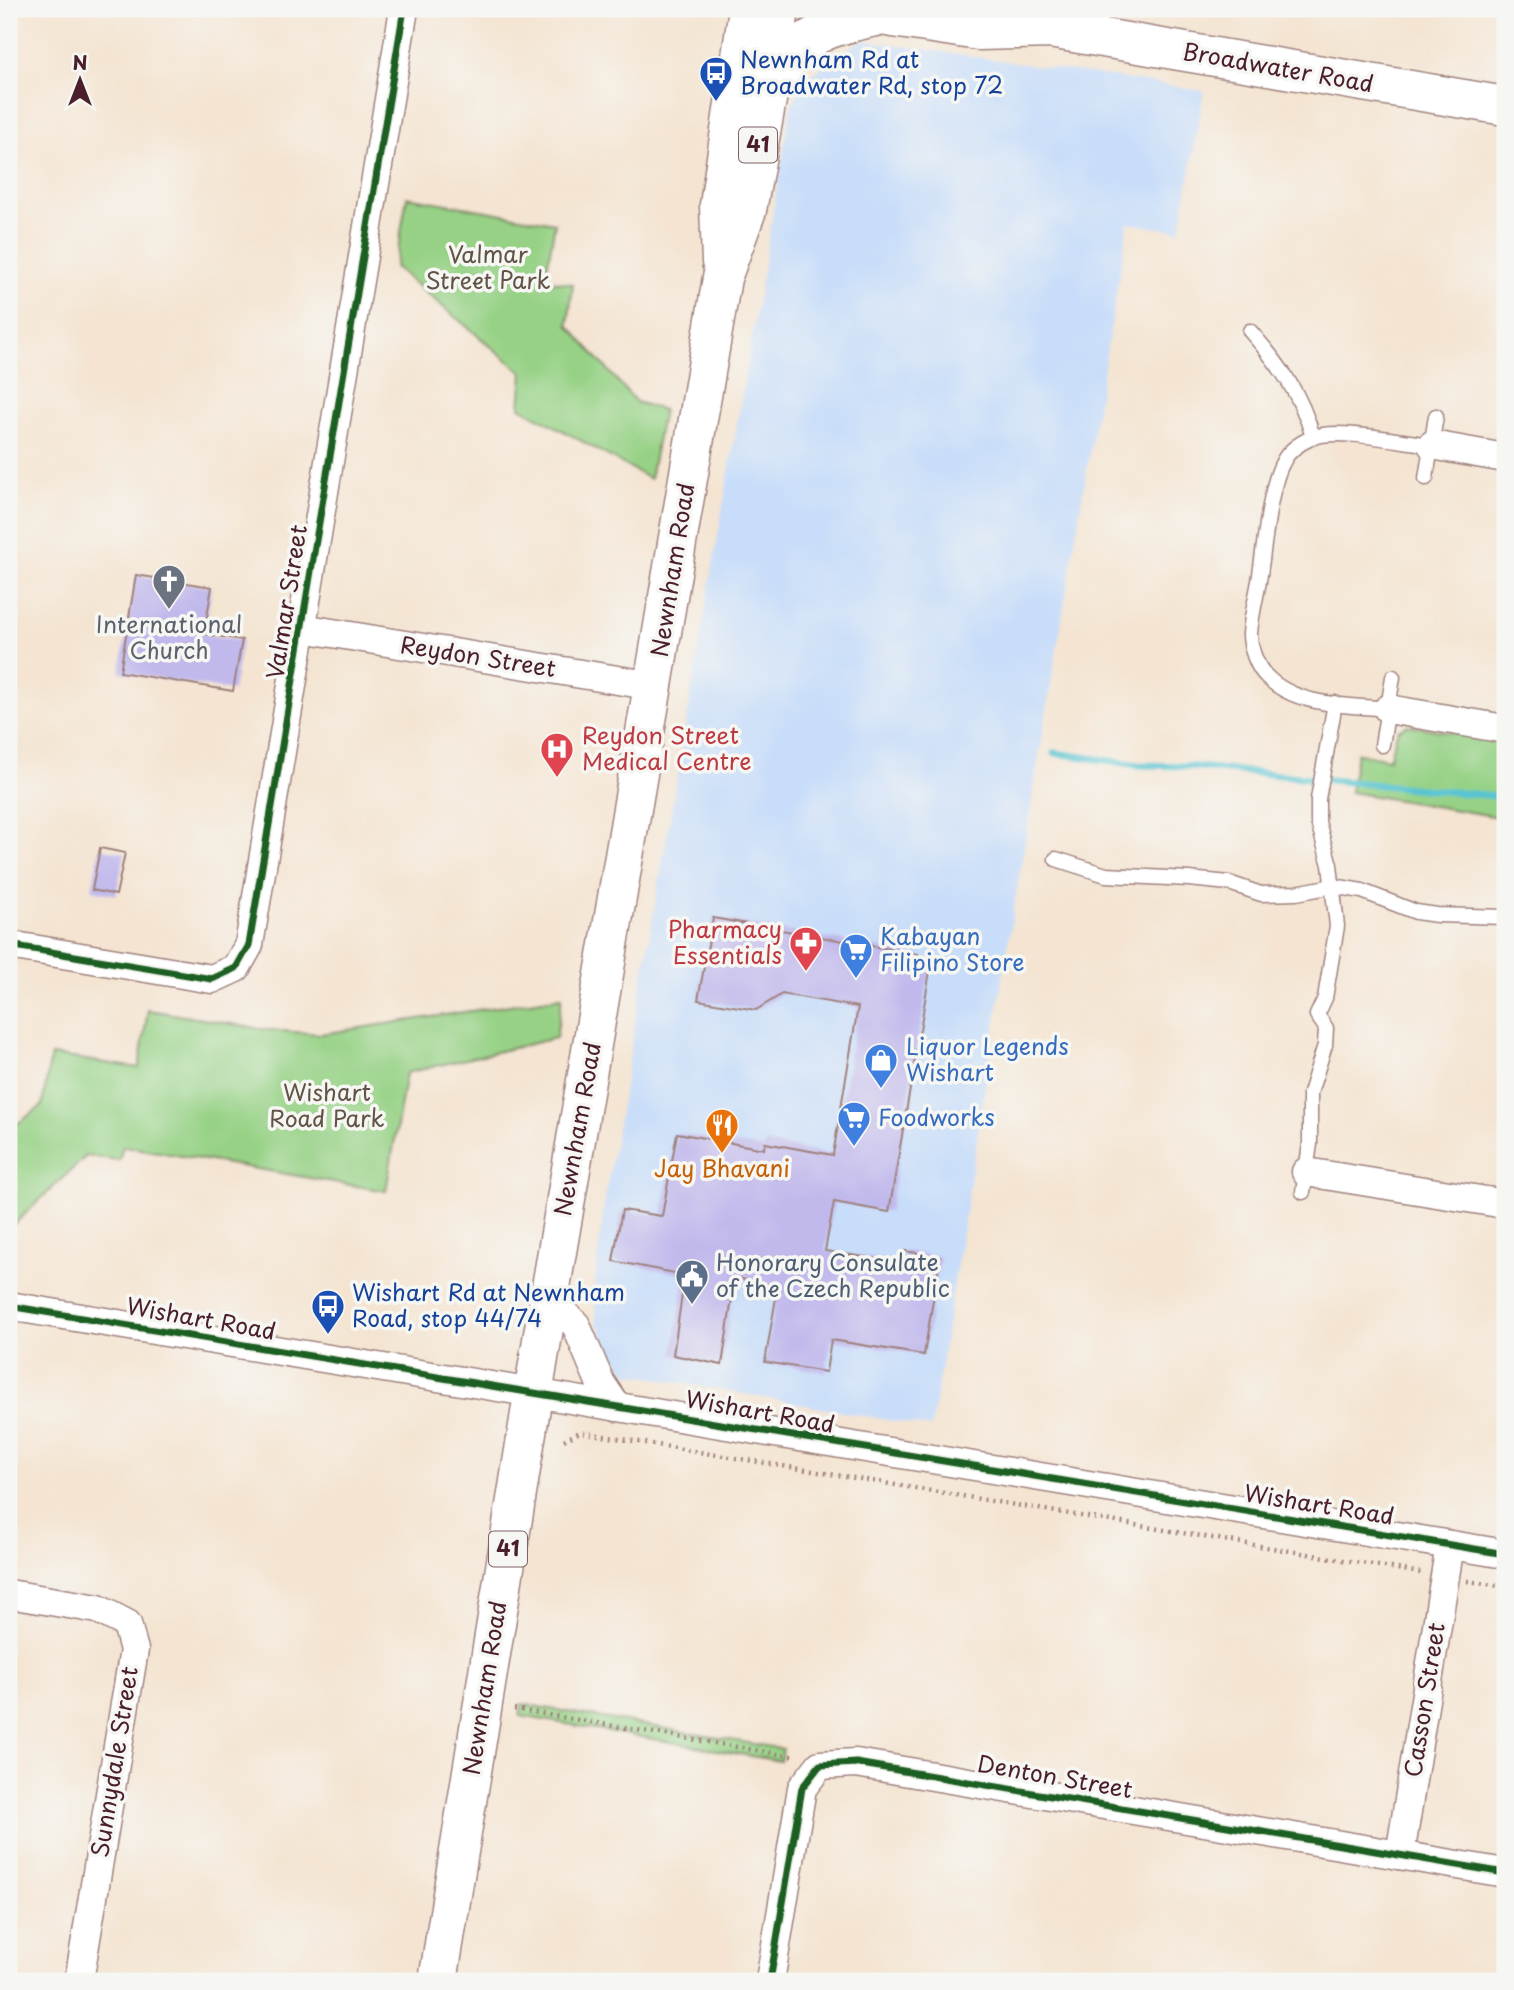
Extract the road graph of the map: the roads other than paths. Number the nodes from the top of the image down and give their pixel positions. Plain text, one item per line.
1 (404, 9) edge
2 (748, 9) edge
3 (780, 9) edge
4 (835, 9) edge
5 (999, 9) edge
6 (880, 16) junction
7 (1050, 29) junction
8 (768, 94) junction
9 (1505, 106) edge
10 (722, 278) junction
11 (1250, 331) dead end
12 (1436, 416) dead end
13 (1313, 437) junction
14 (1432, 445) junction
15 (1505, 458) edge
16 (1426, 478) dead end
17 (302, 628) junction
18 (1393, 677) dead end
19 (654, 686) junction
20 (1335, 703) junction
21 (1388, 709) junction
22 (1505, 729) edge
23 (1382, 745) dead end
24 (1056, 859) dead end
25 (1333, 886) junction
26 (1505, 917) edge
27 (9, 945) edge
28 (1304, 1182) joint
29 (1505, 1204) edge
30 (549, 1298) junction
31 (9, 1306) edge
32 (533, 1394) junction
33 (617, 1407) junction
34 (1450, 1545) junction
35 (1505, 1555) edge
36 (9, 1594) edge
37 (1400, 1855) junction
38 (1505, 1873) edge
39 (79, 1981) edge
40 (438, 1981) edge
41 (770, 1981) edge

1 - 17 street, Valmar Street
2 - 10 main road, Newnham Road / 41
3 - 8 main road, Newnham Road / 41
4 - 6 main road, Broadwater Road
5 - 7 main road, Broadwater Road
6 - 7 main road, Broadwater Road
6 - 8 main road
7 - 9 main road, Broadwater Road
8 - 10 main road, Newnham Road / 41
10 - 19 main road, Newnham Road / 41
11 - 13 lane
12 - 14 lane
13 - 14 lane
13 - 20 lane
14 - 15 street
14 - 16 lane
17 - 19 street, Reydon Street
17 - 27 street, Valmar Street
18 - 21 lane
19 - 30 main road, Newnham Road / 41
20 - 21 lane
20 - 25 lane
21 - 22 street
21 - 23 lane
24 - 25 lane
25 - 26 lane
25 - 28 lane
28 - 29 street
30 - 32 main road, Newnham Road / 41
30 - 33 street
31 - 32 street, Wishart Road
32 - 33 street, Wishart Road
32 - 40 main road, Newnham Road / 41
33 - 34 street, Wishart Road
34 - 35 street, Wishart Road
34 - 37 street, Casson Street
36 - 39 street, Sunnydale Street
37 - 38 street, Denton Street
37 - 41 street, Denton Street

